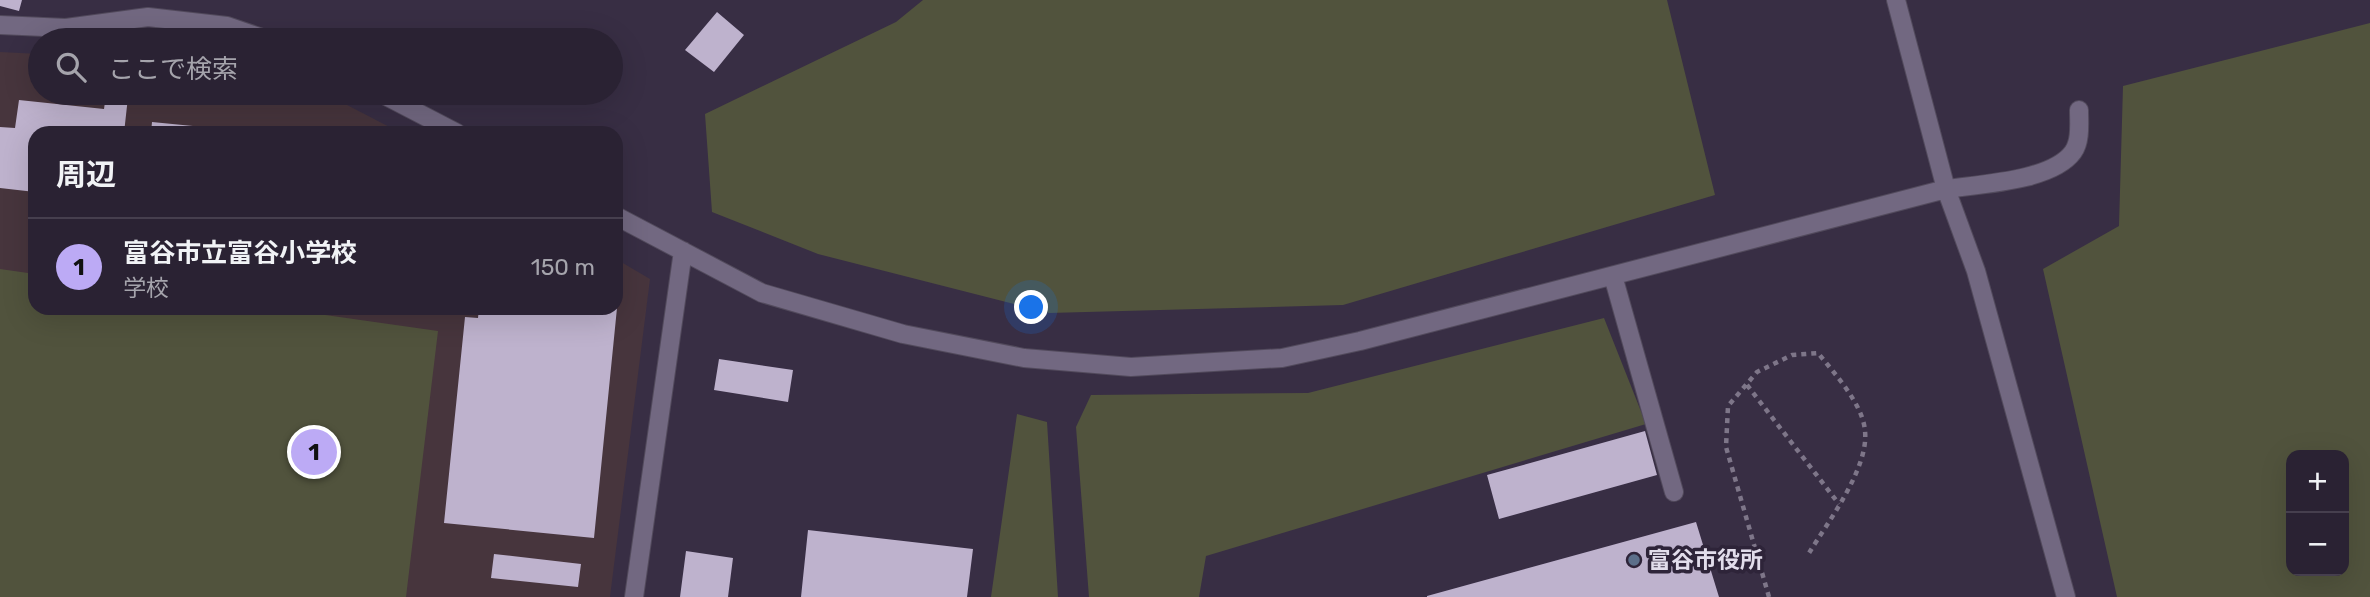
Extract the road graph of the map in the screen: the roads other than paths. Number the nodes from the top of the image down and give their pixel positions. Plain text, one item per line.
1 (1896, 0) edge
2 (0, 25) edge
3 (66, 28) edge
4 (66, 28) edge
5 (233, 28) edge
6 (403, 105) edge
7 (2079, 110) dead end
8 (444, 126) edge
9 (1946, 189) junction
10 (623, 220) edge
11 (683, 251) junction
12 (1613, 276) junction
13 (1674, 492) dead end
14 (634, 597) edge
15 (2066, 597) edge

1 - 9 street
2 - 4 street
3 - 5 street
6 - 8 street
7 - 9 street
9 - 12 street
9 - 15 street
10 - 11 street
11 - 12 street
11 - 14 street
12 - 13 street

